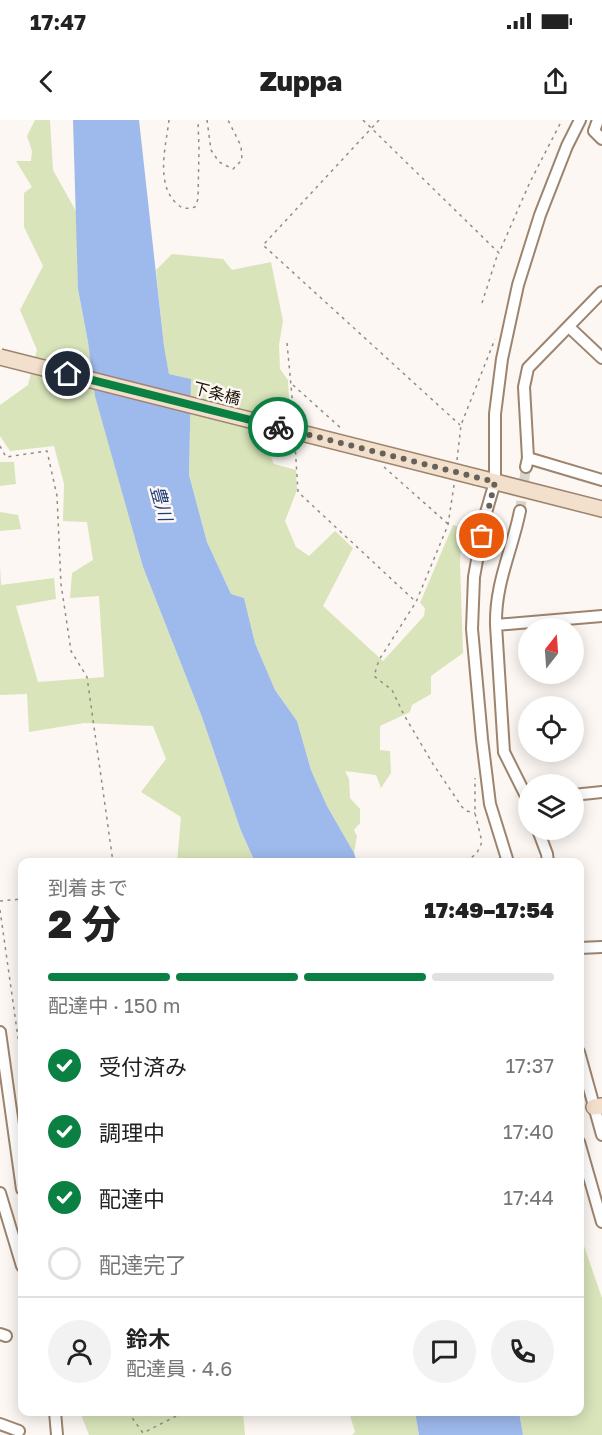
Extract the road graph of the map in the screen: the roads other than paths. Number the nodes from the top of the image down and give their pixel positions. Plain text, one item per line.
1 (580, 120) edge
2 (598, 120) edge
3 (602, 139) edge
4 (602, 292) edge
5 (569, 327) junction
6 (0, 357) edge
7 (602, 358) edge
8 (602, 480) edge
9 (495, 482) junction
10 (602, 509) edge
11 (520, 511) tunnel mouth
12 (602, 616) edge
13 (496, 625) junction
14 (518, 779) edge
15 (602, 792) edge
16 (584, 794) edge
17 (542, 840) edge
18 (507, 858) edge
19 (548, 858) edge
20 (602, 947) edge
21 (584, 948) edge
22 (0, 1032) edge
23 (584, 1071) edge
24 (584, 1074) edge
25 (586, 1078) junction
26 (598, 1107) edge
27 (602, 1135) edge
28 (18, 1160) edge
29 (584, 1160) edge
30 (0, 1193) edge
31 (602, 1222) edge
32 (18, 1253) edge
33 (55, 1416) edge
34 (0, 1424) edge
35 (19, 1431) dead end
36 (57, 1435) edge

1 - 9 street
2 - 3 street
4 - 5 street
5 - 7 street
5 - 8 street
6 - 9 main road, 下条橋, bridge
9 - 10 main road, 下条橋
9 - 18 street
11 - 13 street
12 - 13 street
13 - 14 street
15 - 16 street
17 - 19 street
20 - 21 street
22 - 28 street
23 - 25 street
24 - 25 street
25 - 26 street
26 - 27 street
29 - 31 street
30 - 32 street
33 - 36 street
34 - 35 street

